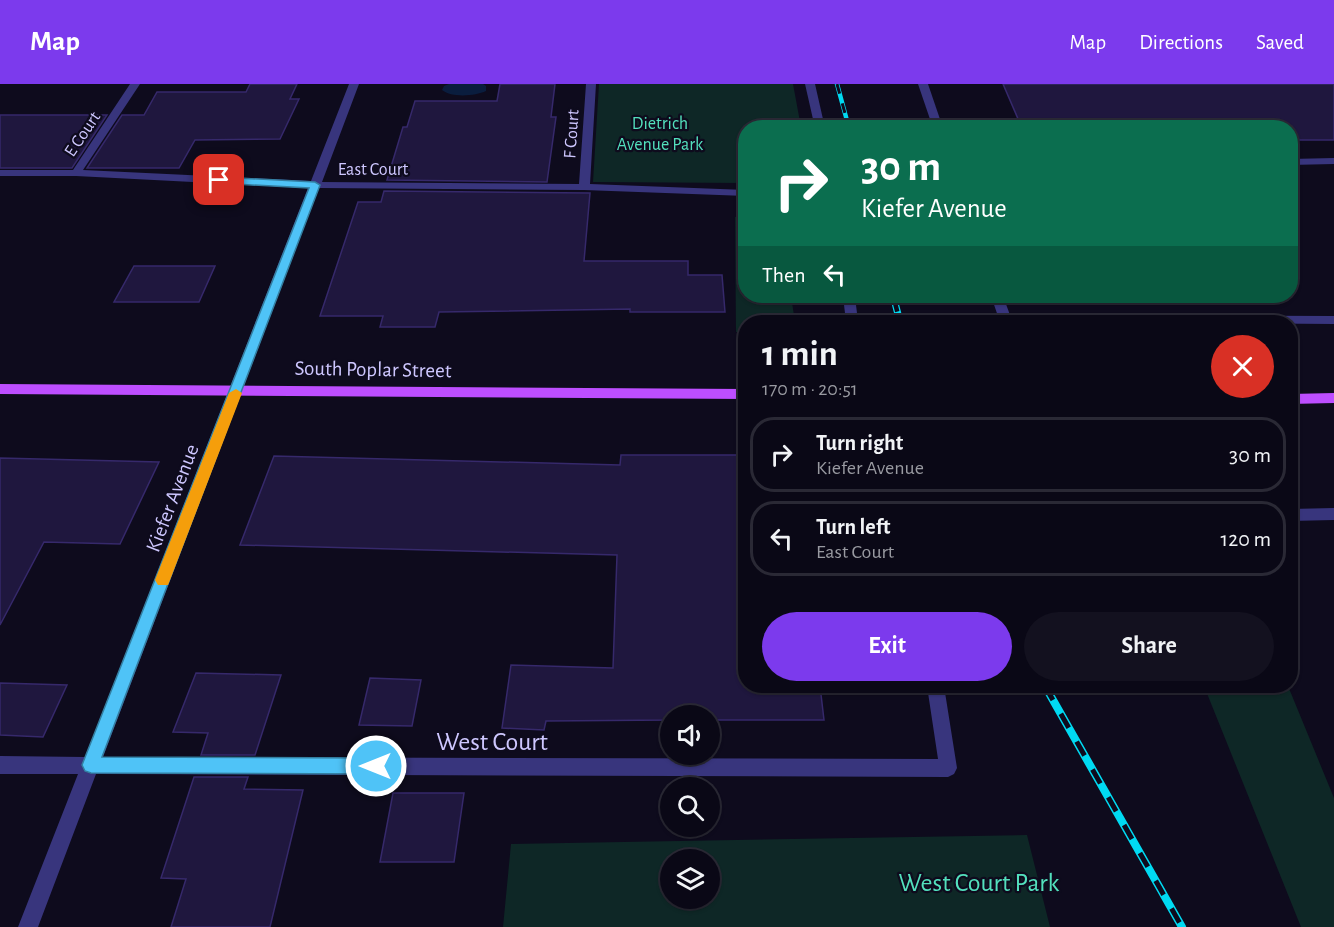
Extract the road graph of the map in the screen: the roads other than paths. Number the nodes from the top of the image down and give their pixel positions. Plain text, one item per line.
1 (135, 84) edge
2 (354, 84) edge
3 (591, 84) edge
4 (810, 84) edge
5 (923, 84) edge
6 (818, 120) edge
7 (935, 120) edge
8 (1334, 161) edge
9 (1298, 162) edge
10 (0, 173) edge
11 (76, 173) junction
12 (315, 185) junction
13 (584, 187) junction
14 (738, 193) edge
15 (1298, 320) edge
16 (1334, 320) edge
17 (0, 389) edge
18 (237, 389) junction
19 (738, 394) edge
20 (1298, 399) edge
21 (1334, 399) edge
22 (1334, 514) edge
23 (1298, 515) edge
24 (937, 693) edge
25 (0, 765) edge
26 (91, 765) junction
27 (28, 927) edge

1 - 11 street, E Court
2 - 12 street, Kiefer Avenue
3 - 13 street, F Court
4 - 6 street
5 - 7 street
8 - 9 street
10 - 11 street, East Court
11 - 12 street, East Court
12 - 13 street, East Court
12 - 18 street, Kiefer Avenue
13 - 14 street, East Court
15 - 16 street
17 - 18 main road, South Poplar Street
18 - 19 main road, South Poplar Street
18 - 26 street, Kiefer Avenue
20 - 21 main road
22 - 23 street
24 - 26 street, West Court
25 - 26 street, West Court
26 - 27 street, Kiefer Avenue

